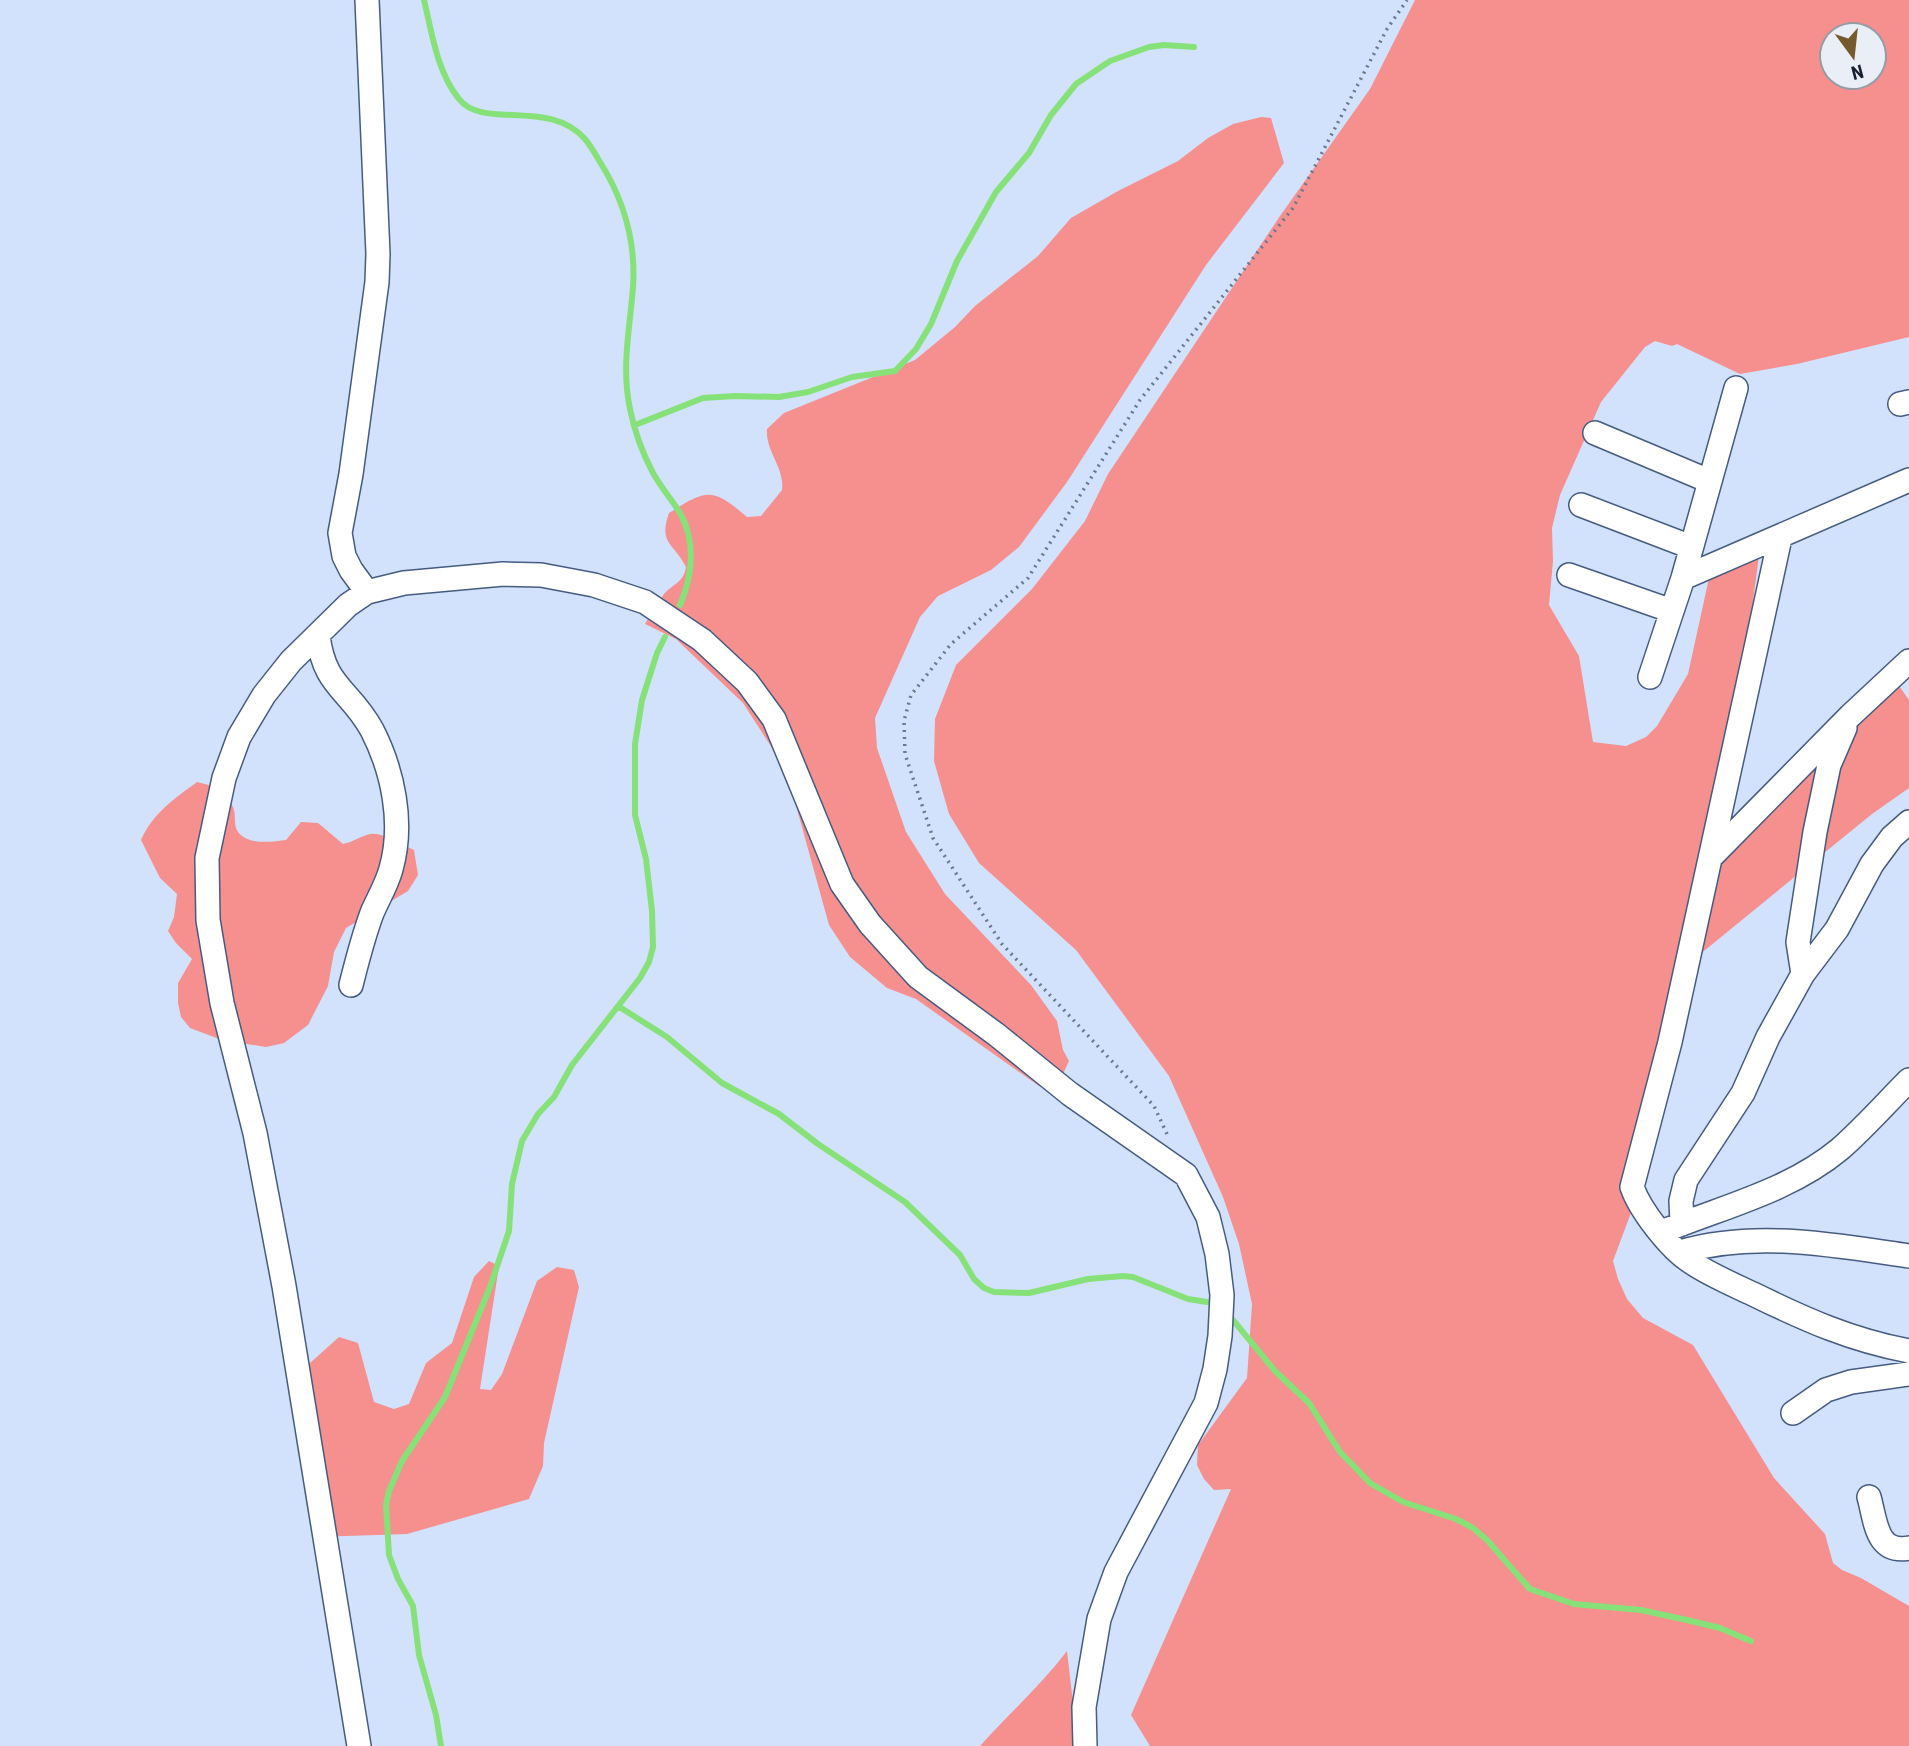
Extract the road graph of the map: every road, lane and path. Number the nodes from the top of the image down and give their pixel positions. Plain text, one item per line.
1 (368, 0) edge
2 (1407, 0) edge
3 (1736, 388) dead end
4 (1595, 433) dead end
5 (1909, 480) edge
6 (1709, 481) junction
7 (1581, 505) dead end
8 (1780, 538) junction
9 (1691, 547) junction
10 (1569, 575) dead end
11 (1683, 578) junction
12 (368, 592) junction
13 (1672, 611) junction
14 (318, 635) junction
15 (1909, 661) edge
16 (1650, 677) dead end
17 (1850, 716) junction
18 (1909, 822) edge
19 (1712, 856) junction
20 (1802, 974) junction
21 (351, 985) dead end
22 (1909, 1080) edge
23 (1170, 1140) dead end
24 (1672, 1228) junction
25 (1680, 1252) junction
26 (1909, 1255) edge
27 (1909, 1351) edge
28 (1909, 1374) edge
29 (1793, 1413) dead end
30 (1869, 1497) dead end
31 (1909, 1548) edge
32 (359, 1746) edge
33 (1085, 1746) edge

1 - 12 street
2 - 23 path
3 - 6 street
4 - 6 street
5 - 8 street
6 - 9 street
7 - 9 street
8 - 11 street
8 - 19 street
9 - 11 street
10 - 13 street
11 - 13 street
12 - 14 street
12 - 33 street
13 - 16 street
14 - 21 street
14 - 32 street
15 - 17 street
17 - 19 street
17 - 20 street
18 - 20 street
19 - 24 street
20 - 24 street
22 - 24 street
24 - 25 street
25 - 26 street
25 - 27 street
28 - 29 street
30 - 31 street

